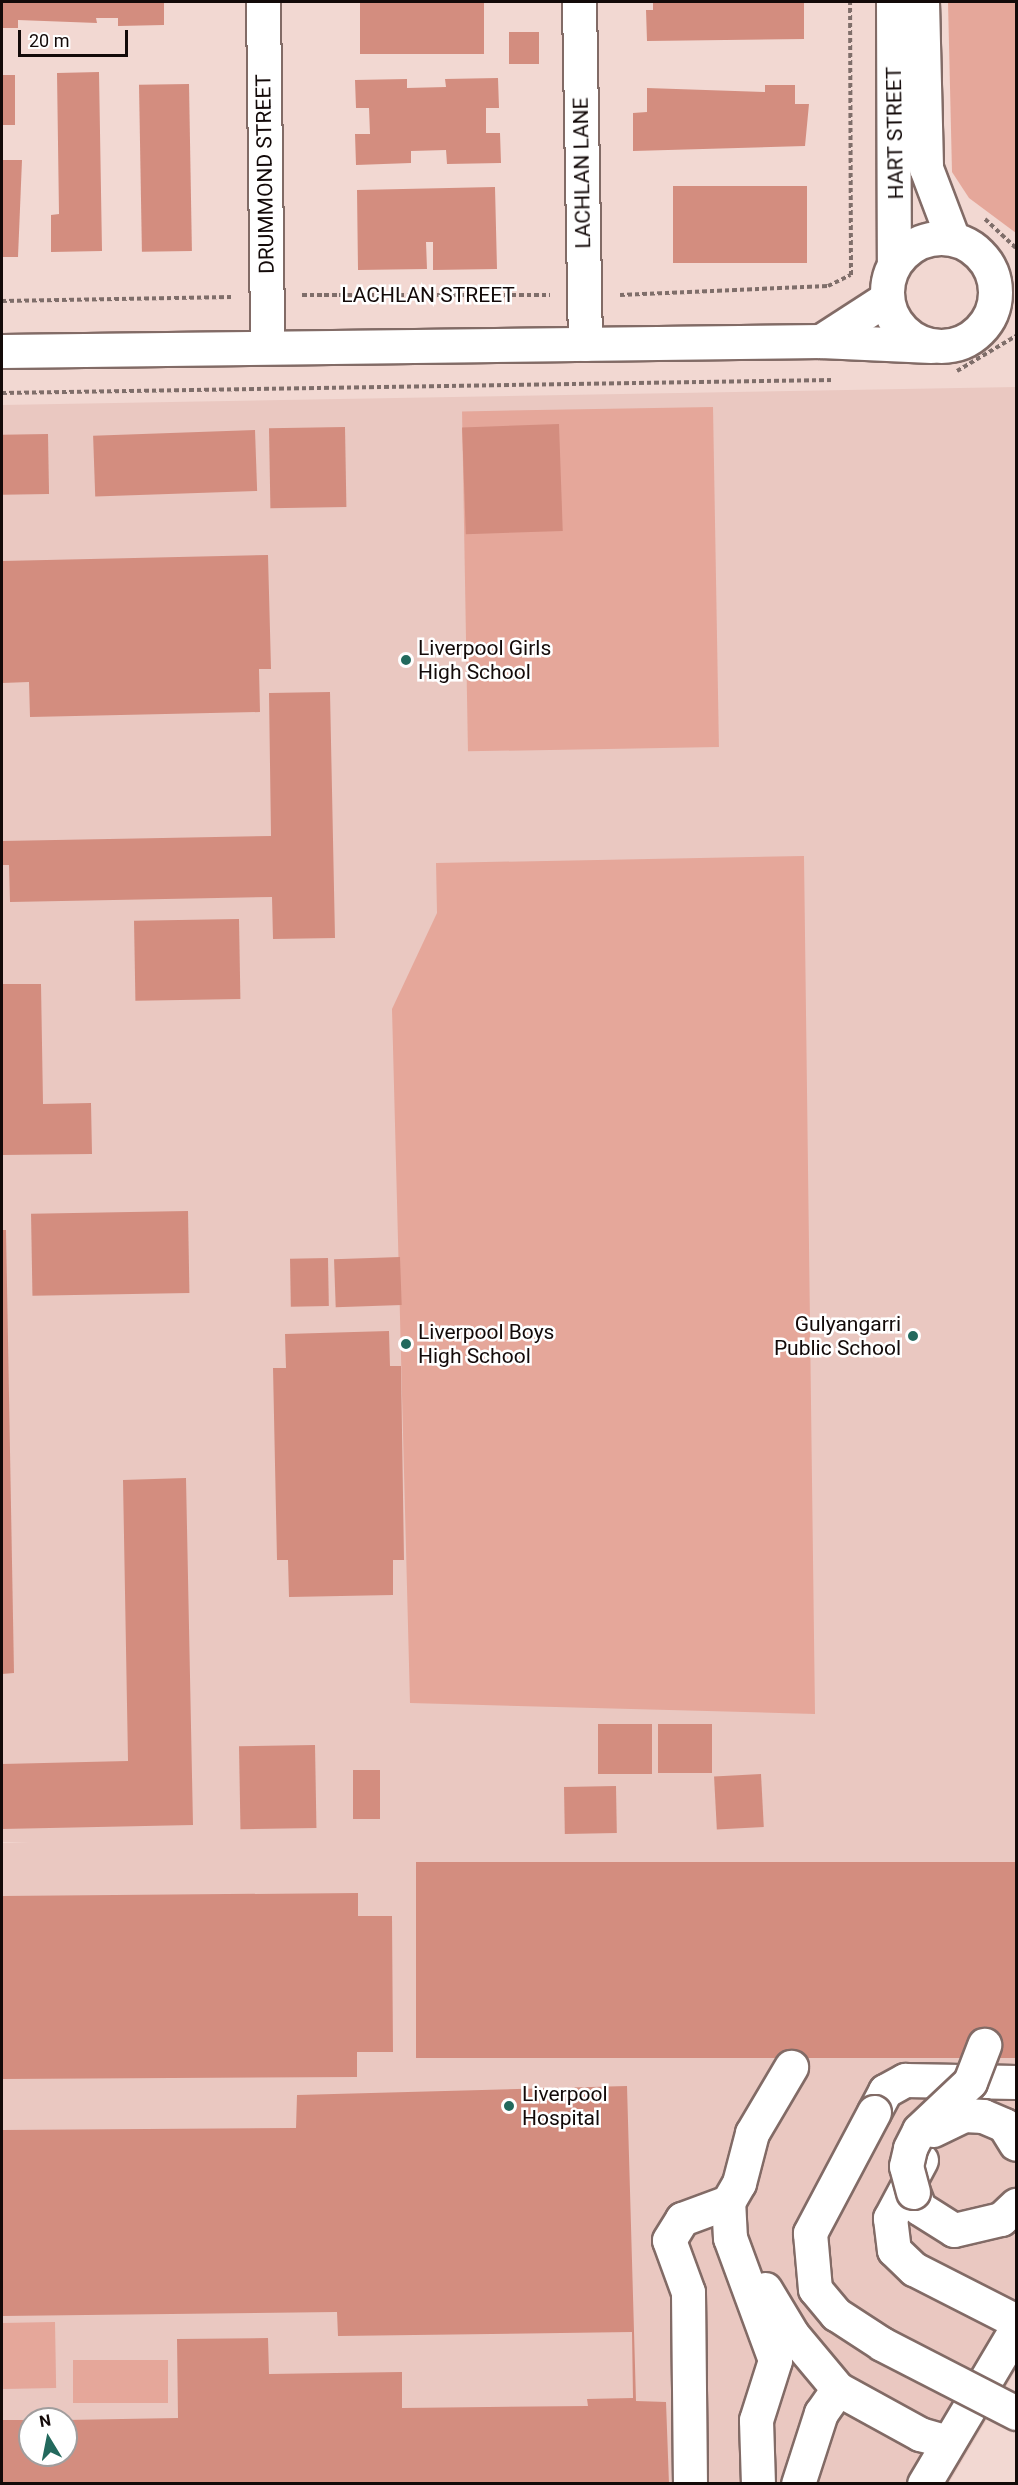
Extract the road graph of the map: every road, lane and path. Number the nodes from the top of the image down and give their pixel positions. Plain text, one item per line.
1 (263, 2) edge
2 (579, 2) edge
3 (850, 2) edge
4 (893, 2) edge
5 (922, 2) edge
6 (953, 239) junction
7 (981, 255) junction
8 (894, 264) junction
9 (1017, 272) edge
10 (584, 295) junction
11 (267, 296) junction
12 (886, 299) junction
13 (2, 302) edge
14 (1003, 316) edge
15 (821, 341) junction
16 (585, 344) junction
17 (931, 346) junction
18 (267, 347) junction
19 (2, 351) edge
20 (841, 379) dead end
21 (2, 393) edge
22 (984, 2045) dead end
23 (791, 2067) dead end
24 (1017, 2082) edge
25 (1017, 2144) edge
26 (1017, 2158) edge
27 (1017, 2192) edge
28 (728, 2202) junction
29 (1017, 2205) edge
30 (1017, 2321) edge
31 (1017, 2329) edge
32 (789, 2354) junction
33 (838, 2389) junction
34 (1017, 2413) edge
35 (948, 2442) junction
36 (690, 2484) edge
37 (758, 2484) edge
38 (798, 2484) edge
39 (924, 2484) edge

1 - 11 street, DRUMMOND STREET
2 - 10 street, LACHLAN LANE
3 - 10 path, LACHLAN STREET
4 - 8 street, HART STREET
5 - 6 street, HART STREET
6 - 7 street
6 - 8 street
7 - 9 street
7 - 14 street
8 - 12 street
10 - 11 path, LACHLAN STREET
10 - 16 street, LACHLAN LANE
11 - 13 path, LACHLAN STREET
11 - 18 street, DRUMMOND STREET
12 - 15 street
12 - 17 street
14 - 17 street
15 - 16 street
15 - 17 street
16 - 18 street
18 - 19 street
20 - 21 path
22 - 29 street, bridge
23 - 28 street
24 - 34 street, bridge
25 - 27 street, bridge
26 - 30 street
28 - 32 street
28 - 36 street
31 - 35 street
32 - 33 street
32 - 37 street
33 - 35 street
33 - 38 street
35 - 39 street

